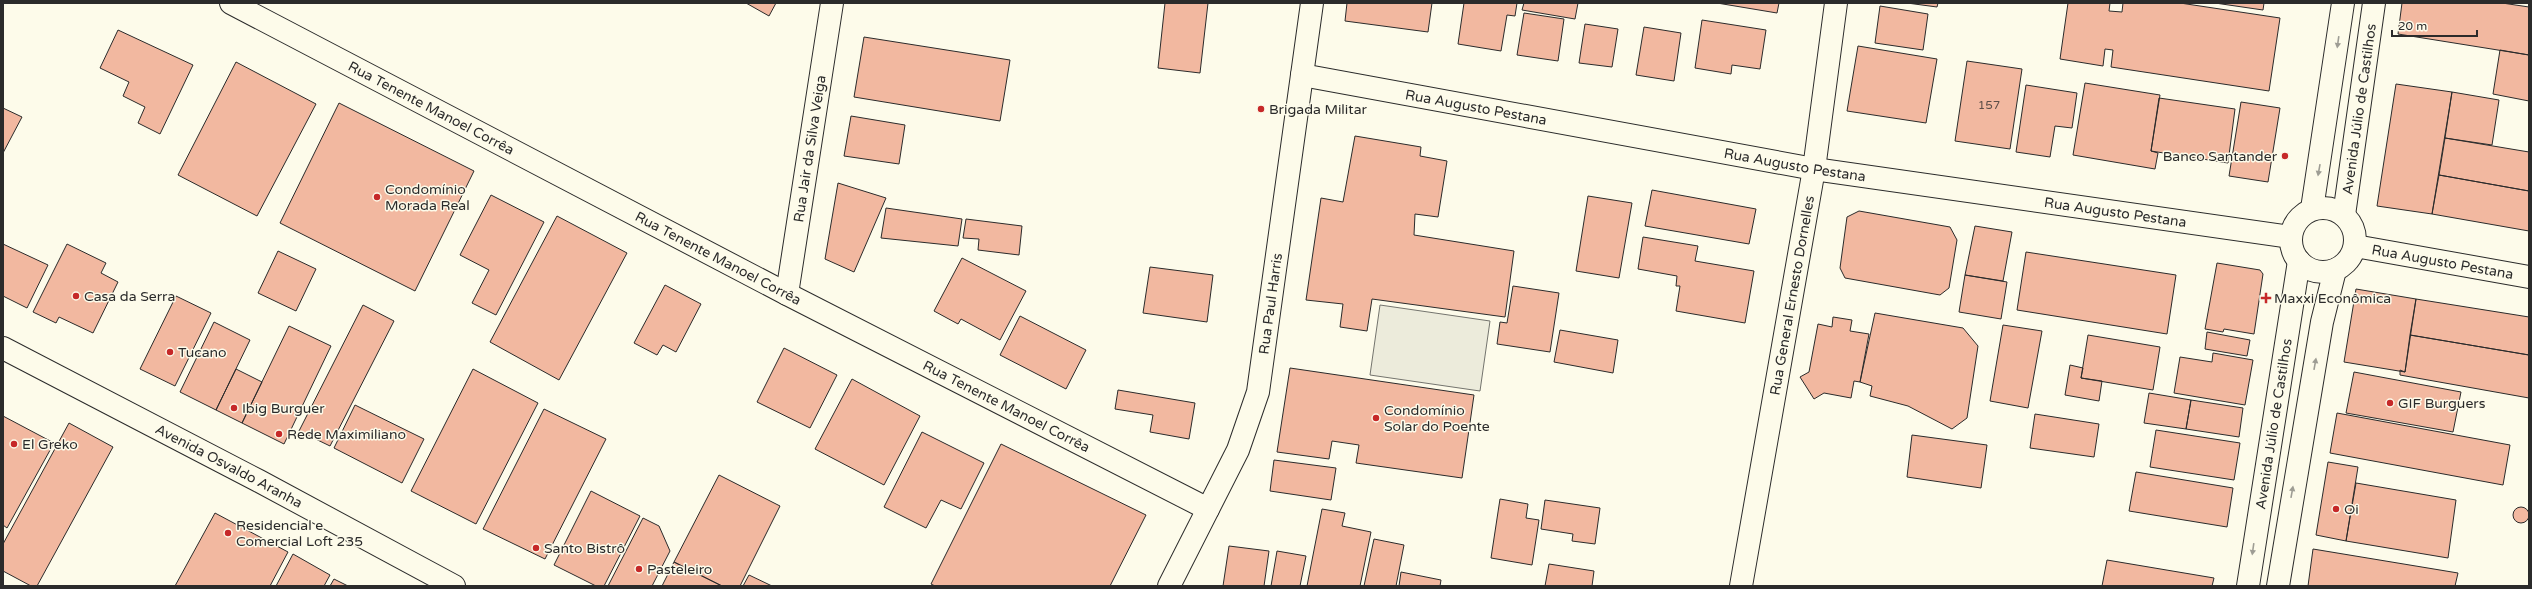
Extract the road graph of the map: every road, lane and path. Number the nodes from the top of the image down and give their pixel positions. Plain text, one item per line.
1 (232, 3) edge
2 (832, 3) edge
3 (1312, 3) edge
4 (1836, 3) edge
5 (2343, 3) edge
6 (2374, 3) edge
7 (1302, 75) junction
8 (1814, 169) junction
9 (2312, 209) junction
10 (2344, 215) junction
11 (2291, 237) junction
12 (2355, 246) junction
13 (2299, 262) junction
14 (2335, 270) junction
15 (2529, 276) edge
16 (787, 294) junction
17 (3, 348) edge
18 (1208, 509) junction
19 (2257, 522) junction
20 (2287, 526) junction
21 (454, 586) edge
22 (1169, 586) edge
23 (1741, 586) edge
24 (2248, 586) edge
25 (2278, 586) edge

1 - 16 street, Rua Tenente Manoel Corrêa
2 - 16 street, Rua Jair da Silva Veiga
3 - 7 street, Rua Paul Harris
4 - 8 street, Rua General Ernesto Dornelles
5 -> 9 street
6 - 10 street, Avenida Júlio de Castilhos
7 - 8 street, Rua Augusto Pestana
7 - 18 street, Rua Paul Harris
8 - 11 street, Rua Augusto Pestana
8 - 23 street, Rua General Ernesto Dornelles
9 - 10 street
9 - 11 street
10 - 12 street
11 - 13 street
12 - 14 street
12 - 15 street, Rua Augusto Pestana
13 - 14 street
13 - 19 street, Avenida Júlio de Castilhos
20 -> 14 street
16 - 18 street, Rua Tenente Manoel Corrêa
17 - 21 street, Avenida Osvaldo Aranha
18 - 22 street, Rua Paul Harris
19 - 20 street
19 -> 24 street, Avenida Júlio de Castilhos
20 - 25 street

